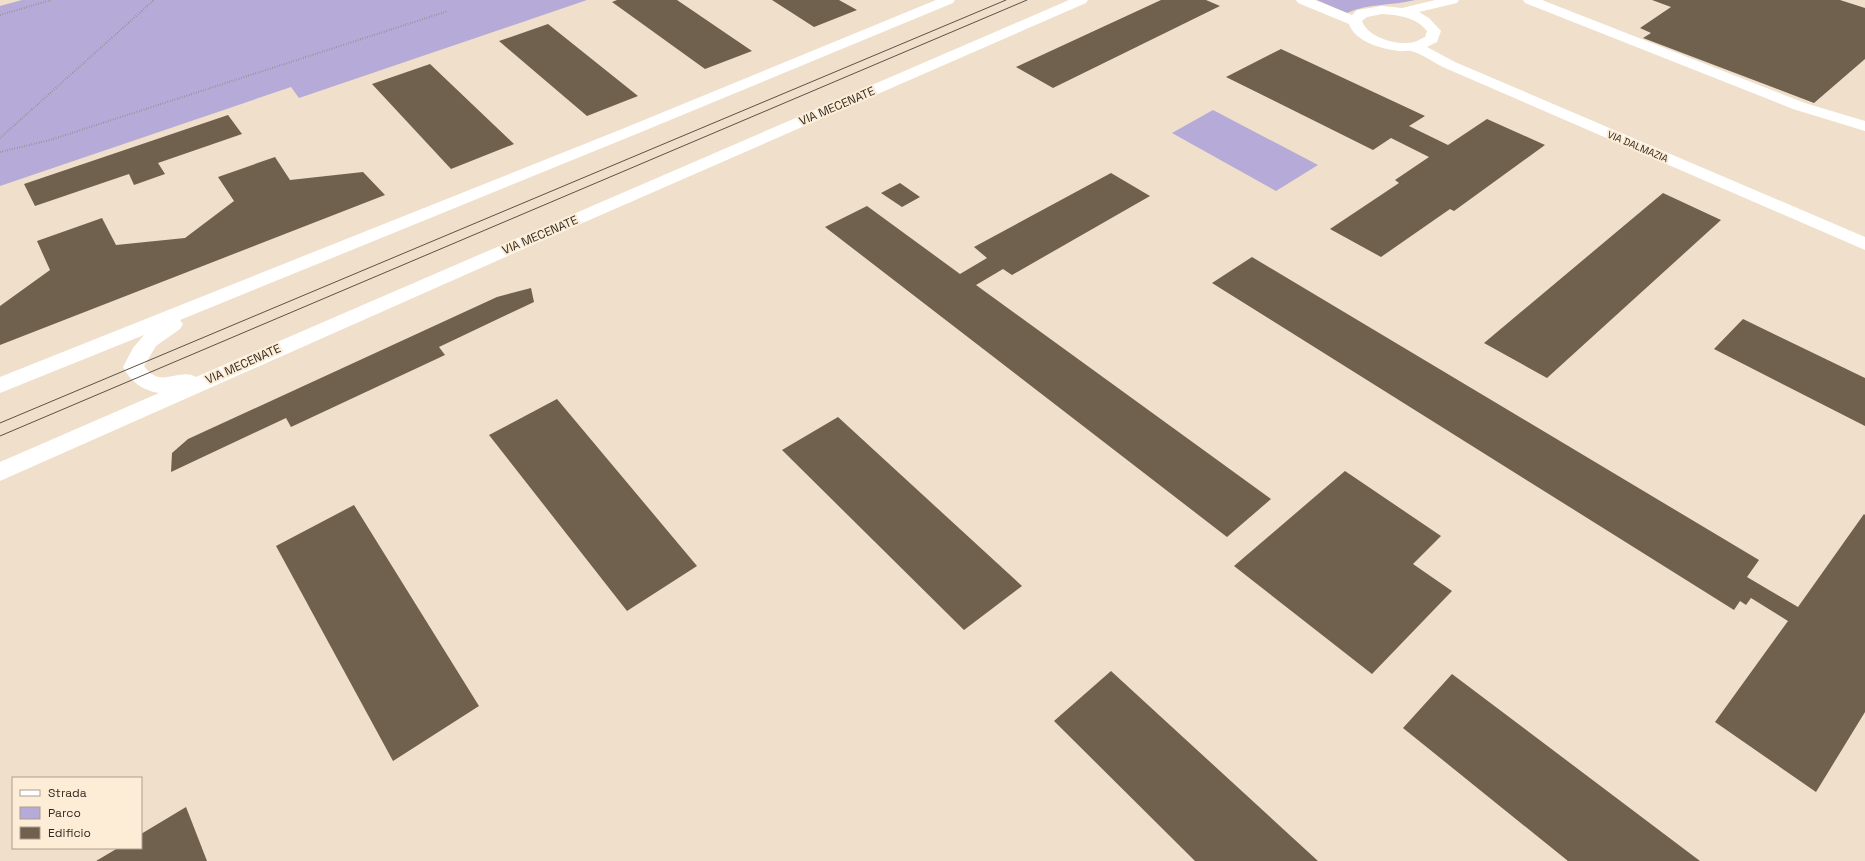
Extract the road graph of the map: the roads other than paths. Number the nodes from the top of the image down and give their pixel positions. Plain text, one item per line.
1 (948, 0) edge
2 (1081, 0) edge
3 (1303, 0) edge
4 (1530, 0) edge
5 (1458, 2) edge
6 (1402, 12) junction
7 (1440, 20) junction
8 (1355, 21) junction
9 (1412, 46) junction
10 (1865, 126) edge
11 (1865, 244) edge
12 (219, 297) junction
13 (251, 360) junction
14 (0, 385) edge
15 (0, 472) edge

1 - 12 main road
2 - 13 main road, VIA MECENATE
3 - 8 main road
4 - 10 main road
5 - 6 main road
5 - 7 main road
6 - 7 main road
6 - 8 main road
7 - 9 main road
8 - 9 main road
9 - 11 main road, VIA DALMAZIA
12 - 13 main road
12 - 14 main road
13 - 15 main road, VIA MECENATE

